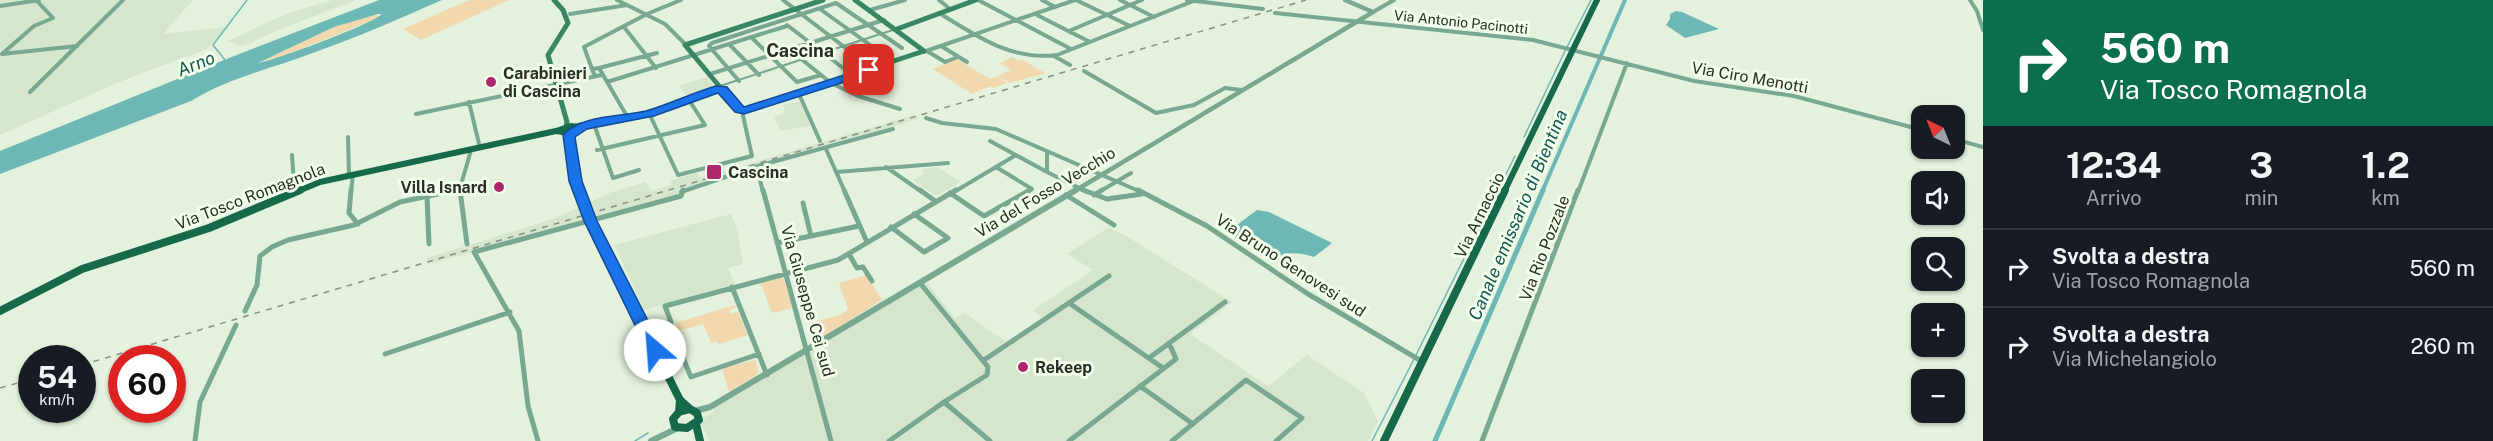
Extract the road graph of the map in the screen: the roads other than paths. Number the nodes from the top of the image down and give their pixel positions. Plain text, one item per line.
1 (38, 0) edge
2 (123, 0) edge
3 (554, 0) edge
4 (617, 0) edge
5 (682, 0) edge
6 (783, 0) edge
7 (820, 0) edge
8 (866, 0) edge
9 (905, 0) edge
10 (939, 0) edge
11 (977, 0) edge
12 (1042, 0) edge
13 (1075, 0) edge
14 (1120, 0) edge
15 (1142, 0) edge
16 (1195, 0) edge
17 (1345, 0) edge
18 (1394, 0) edge
19 (1597, 0) edge
20 (1970, 0) edge
21 (857, 1) edge
22 (1186, 1) edge
23 (627, 5) junction
24 (1130, 5) junction
25 (0, 6) edge
26 (1055, 7) junction
27 (794, 9) junction
28 (820, 9) junction
29 (950, 9) junction
30 (1263, 9) dead end
31 (870, 10) junction
32 (1373, 12) junction
33 (939, 13) junction
34 (1275, 13) dead end
35 (570, 14) dead end
36 (1035, 14) junction
37 (646, 15) junction
38 (801, 15) junction
39 (1106, 15) junction
40 (1154, 17) junction
41 (884, 20) junction
42 (1016, 20) junction
43 (782, 21) junction
44 (1356, 22) junction
45 (869, 24) junction
46 (787, 26) junction
47 (1130, 26) junction
48 (624, 27) junction
49 (897, 29) junction
50 (850, 30) junction
51 (1983, 30) edge
52 (1069, 31) junction
53 (883, 33) junction
54 (975, 34) junction
55 (830, 37) junction
56 (752, 38) junction
57 (863, 40) junction
58 (1090, 42) junction
59 (810, 43) junction
60 (685, 44) junction
61 (730, 45) junction
62 (77, 46) junction
63 (941, 46) junction
64 (843, 47) junction
65 (902, 48) dead end
66 (1569, 48) junction
67 (1072, 49) junction
68 (790, 50) junction
69 (713, 51) junction
70 (925, 51) junction
71 (657, 53) dead end
72 (823, 53) junction
73 (1, 55) edge
74 (884, 55) dead end
75 (646, 56) junction
76 (694, 56) junction
77 (770, 56) junction
78 (1054, 56) junction
79 (958, 57) junction
80 (802, 61) junction
81 (967, 62) dead end
82 (747, 63) junction
83 (1627, 63) junction
84 (1070, 65) dead end
85 (599, 68) junction
86 (656, 68) junction
87 (782, 68) junction
88 (843, 68) dead end
89 (592, 69) junction
90 (729, 69) junction
91 (873, 69) junction
92 (1084, 71) dead end
93 (710, 74) junction
94 (603, 75) junction
95 (759, 75) junction
96 (821, 75) junction
97 (597, 76) junction
98 (739, 81) junction
99 (607, 82) junction
100 (831, 83) junction
101 (555, 84) junction
102 (720, 86) junction
103 (1242, 90) junction
104 (30, 92) dead end
105 (799, 94) junction
106 (688, 100) junction
107 (469, 102) junction
108 (900, 109) dead end
109 (742, 111) junction
110 (649, 113) junction
111 (416, 114) dead end
112 (628, 118) junction
113 (926, 118) dead end
114 (594, 124) junction
115 (1911, 127) edge
116 (568, 129) junction
117 (893, 129) dead end
118 (348, 137) dead end
119 (661, 137) junction
120 (820, 141) dead end
121 (990, 141) dead end
122 (1965, 142) edge
123 (1983, 147) edge
124 (480, 148) junction
125 (826, 149) junction
126 (471, 150) junction
127 (599, 150) junction
128 (1047, 153) junction
129 (292, 155) dead end
130 (1016, 155) junction
131 (948, 163) dead end
132 (886, 167) junction
133 (996, 167) junction
134 (757, 168) junction
135 (639, 170) dead end
136 (837, 172) junction
137 (1047, 172) junction
138 (1101, 173) junction
139 (1131, 173) dead end
140 (351, 175) junction
141 (1116, 182) junction
142 (1077, 188) junction
143 (298, 190) junction
144 (459, 190) junction
145 (950, 193) junction
146 (1142, 194) junction
147 (1066, 195) junction
148 (1094, 195) junction
149 (427, 196) junction
150 (935, 201) junction
151 (803, 203) dead end
152 (914, 214) junction
153 (358, 224) junction
154 (1114, 225) dead end
155 (859, 226) junction
156 (891, 227) junction
157 (811, 236) junction
158 (867, 242) junction
159 (777, 243) junction
160 (429, 244) dead end
161 (467, 244) dead end
162 (849, 254) junction
163 (785, 272) junction
164 (1109, 276) dead end
165 (872, 281) dead end
166 (920, 283) junction
167 (732, 287) junction
168 (1225, 302) dead end
169 (1069, 303) junction
170 (245, 311) dead end
171 (0, 312) edge
172 (510, 312) junction
173 (236, 325) dead end
174 (1169, 343) junction
175 (807, 351) junction
176 (385, 354) dead end
177 (759, 354) junction
178 (1149, 358) junction
179 (1418, 358) junction
180 (984, 360) junction
181 (1164, 368) junction
182 (767, 375) junction
183 (1140, 386) junction
184 (680, 400) junction
185 (944, 402) junction
186 (688, 420) junction
187 (1193, 424) junction
188 (699, 438) edge
189 (195, 441) edge
190 (538, 441) edge
191 (651, 441) edge
192 (831, 441) edge
193 (889, 441) edge
194 (990, 441) edge
195 (1069, 441) edge
196 (1172, 441) edge
197 (1276, 441) edge
198 (1384, 441) edge
199 (1482, 441) edge

1 - 25 street
1 - 73 street
2 - 62 street
3 - 101 main road
4 - 23 street
5 - 37 street
6 - 27 street
7 - 27 main road
8 - 21 street
9 - 31 street
10 - 29 street
11 - 29 main road
11 - 42 street
12 - 26 street
13 - 26 street
13 - 39 street
14 - 24 street
15 - 24 street
16 - 22 street
16 - 30 street
17 - 32 street
18 - 32 street, Via del Fosso Vecchio
19 - 66 main road, Via Arnaccio
20 - 51 street
21 - 31 main road
22 - 40 street
23 - 35 street
23 - 37 street
24 - 39 street
24 - 40 street
26 - 36 street
27 - 38 street
27 - 60 main road
28 - 38 street
28 - 45 street
28 - 50 street
29 - 33 main road
31 - 41 main road
32 - 44 street, Via del Fosso Vecchio
33 - 49 main road
33 - 54 street
34 - 44 street, Via Antonio Pacinotti
36 - 42 street
36 - 52 street
37 - 48 street
37 - 60 street
38 - 43 street
38 - 55 street
39 - 47 street
39 - 52 street
40 - 47 street
41 - 45 street
41 - 49 main road
42 - 54 street
42 - 67 street
43 - 46 street
43 - 69 street
44 - 66 street, Via Antonio Pacinotti
44 - 103 street, Via del Fosso Vecchio
45 - 50 street
45 - 53 street
46 - 56 street
46 - 59 street
47 - 58 street
48 - 75 street
48 - 89 street
49 - 53 street
49 - 70 main road
50 - 55 street
50 - 57 street
52 - 58 street
53 - 57 street
53 - 65 street
54 - 63 street
54 - 78 street
55 - 59 street
55 - 64 street
56 - 61 street
56 - 77 street
57 - 64 street
57 - 74 street
58 - 67 street
59 - 68 street
59 - 72 street
60 - 76 main road
61 - 69 street
61 - 82 street
62 - 73 street
62 - 104 street
63 - 70 street
63 - 79 street
64 - 72 street
64 - 91 street
66 - 83 street, Via Ciro Menotti
66 - 179 main road, Via Arnaccio
67 - 78 street
68 - 77 street
68 - 80 street
69 - 76 street
69 - 90 street
70 - 79 street
70 - 91 main road
71 - 75 street
72 - 80 street
72 - 88 street
75 - 85 street
75 - 86 street
76 - 86 street
76 - 93 main road
77 - 82 street
77 - 87 street
78 - 84 street
79 - 81 street
80 - 87 street
80 - 96 street
82 - 90 street
82 - 95 street
83 - 115 street, Via Ciro Menotti
83 - 199 street, Via Rio Pozzale
85 - 89 street
85 - 94 street
86 - 99 street
87 - 95 street
87 - 96 street
89 - 97 street
90 - 93 street
90 - 98 street
91 - 100 main road
92 - 103 street
93 - 102 main road
94 - 97 street
94 - 99 street
95 - 98 street
96 - 100 street
97 - 101 street
98 - 102 street
99 - 112 street
100 - 105 main road
100 - 108 street
101 - 107 street
101 - 116 main road
102 - 106 main road, Via Tosco Romagnola
102 - 109 main road
103 - 138 street, Via del Fosso Vecchio
105 - 109 main road
105 - 120 street
106 - 110 main road, Via Tosco Romagnola
106 - 119 street
107 - 111 street
107 - 124 street
109 - 119 street
110 - 112 main road, Via Tosco Romagnola
110 - 119 street
112 - 114 main road, Via Tosco Romagnola
113 - 128 street
114 - 116 main road, Via Tosco Romagnola
114 - 127 street
116 - 124 main road, Via Tosco Romagnola
116 - 184 main road, bridge
117 - 125 street
118 - 140 street
119 - 127 street
121 - 130 street
122 - 123 street
124 - 126 main road, Via Tosco Romagnola
125 - 134 street
125 - 136 street
126 - 140 main road, Via Tosco Romagnola
126 - 144 street
127 - 135 street
128 - 137 street
128 - 138 street
129 - 143 street
130 - 133 street
130 - 137 street
131 - 132 street
132 - 136 street
132 - 150 street
133 - 145 street
133 - 145 street
134 - 159 street, Via Giuseppe Cei sud
134 - 172 street
136 - 155 street
137 - 142 street
138 - 141 street, Via Bruno Genovesi sud
138 - 142 street, Via del Fosso Vecchio
139 - 141 street
140 - 143 main road, Via Tosco Romagnola
140 - 153 street
141 - 146 street, Via Bruno Genovesi sud
141 - 148 street
142 - 147 street, Via del Fosso Vecchio
142 - 148 street
143 - 171 main road, Via Tosco Romagnola
144 - 149 street
144 - 161 street
145 - 150 street
146 - 148 street
146 - 179 street, Via Bruno Genovesi sud
147 - 154 street
147 - 166 street, Via del Fosso Vecchio
149 - 153 street
149 - 160 street
150 - 152 street
151 - 157 street
152 - 156 street
152 - 156 street
153 - 170 street
155 - 157 street
155 - 158 street
156 - 158 street
157 - 159 street
158 - 162 street
159 - 163 street, Via Giuseppe Cei sud
162 - 163 street
162 - 165 street
163 - 167 street
163 - 175 street, Via Giuseppe Cei sud
164 - 169 street
166 - 175 street, Via del Fosso Vecchio
166 - 180 street
167 - 177 street
167 - 177 street
168 - 174 street
169 - 178 street
169 - 180 street
172 - 176 street
172 - 190 street
173 - 189 street
174 - 178 street
174 - 181 street
175 - 182 street, Via del Fosso Vecchio
175 - 192 street, Via Giuseppe Cei sud
177 - 182 street
178 - 181 street
179 - 198 main road, Via Arnaccio
180 - 185 street
181 - 183 street
182 - 186 street, Via del Fosso Vecchio
183 - 187 street
183 - 195 street
184 - 186 main road
184 - 186 main road
185 - 193 street
185 - 194 street
186 - 188 main road
186 - 191 street, Via del Fosso Vecchio
187 - 196 street
187 - 197 street

